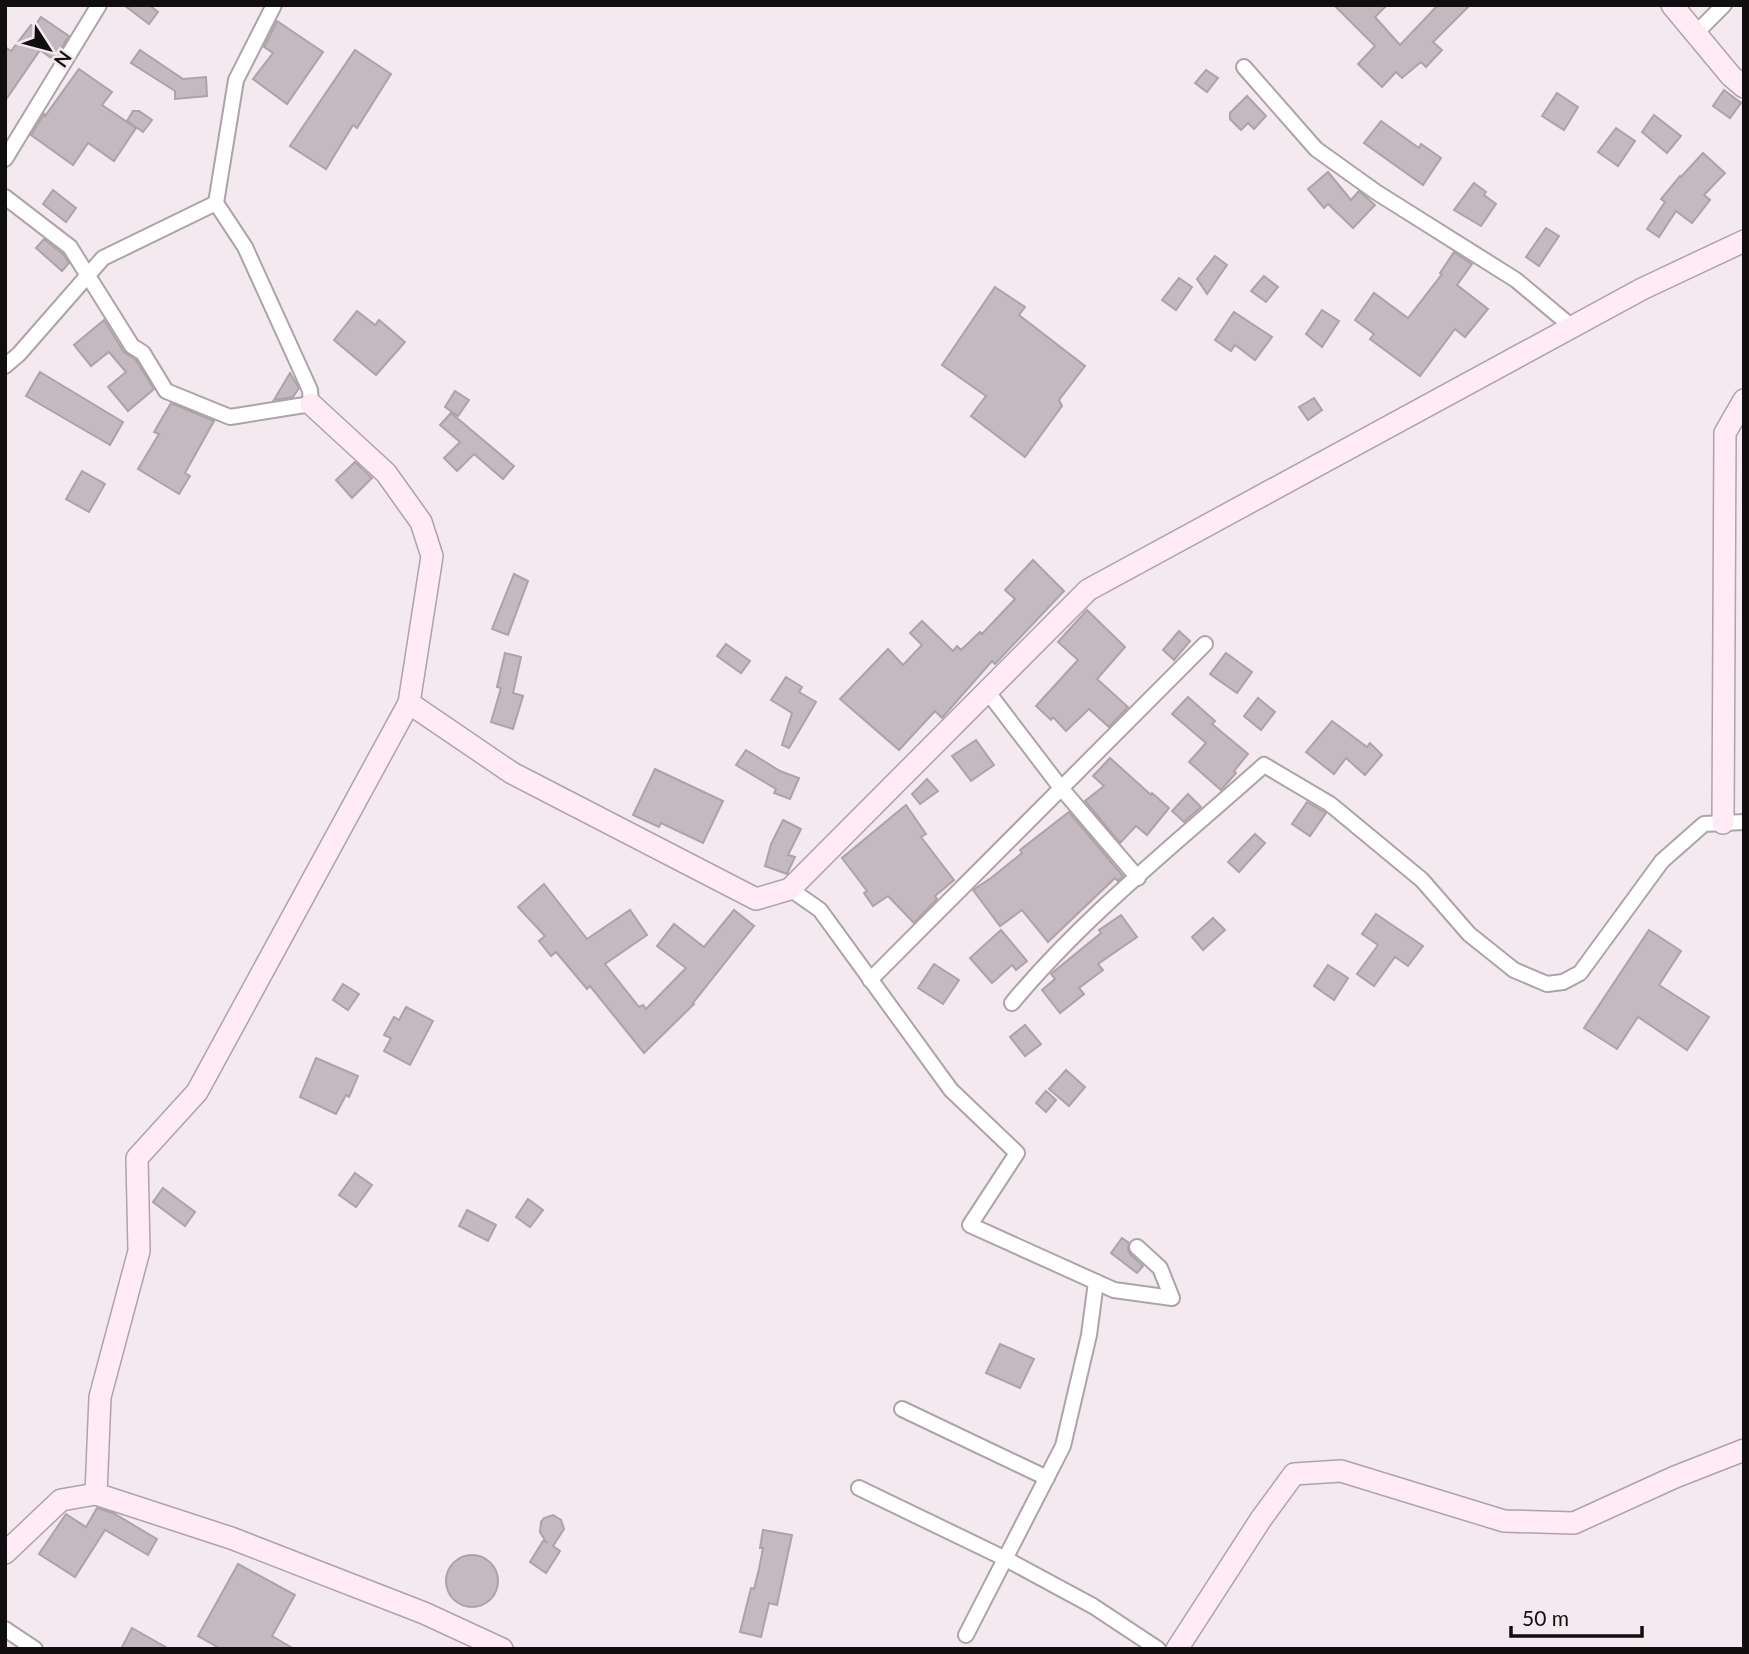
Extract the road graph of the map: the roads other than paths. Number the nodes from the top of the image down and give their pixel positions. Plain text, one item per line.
1 (99, 5) edge
2 (274, 5) edge
3 (1672, 5) edge
4 (1724, 5) edge
5 (1695, 34) junction
6 (1244, 68) dead end
7 (1744, 87) edge
8 (5, 159) edge
9 (5, 197) edge
10 (216, 203) junction
11 (1744, 241) edge
12 (89, 275) junction
13 (1572, 327) junction
14 (5, 366) edge
15 (1744, 400) edge
16 (311, 404) junction
17 (1205, 644) dead end
18 (987, 691) junction
19 (409, 703) junction
20 (1061, 788) junction
21 (1733, 823) edge
22 (1138, 878) junction
23 (790, 889) junction
24 (870, 980) junction
25 (1012, 1003) dead end
26 (1137, 1247) dead end
27 (1097, 1282) junction
28 (902, 1409) dead end
29 (1744, 1450) edge
30 (1047, 1478) junction
31 (859, 1488) dead end
32 (96, 1494) junction
33 (5, 1553) edge
34 (1006, 1559) junction
35 (5, 1629) edge
36 (966, 1635) dead end
37 (35, 1649) edge
38 (502, 1649) edge
39 (1158, 1649) edge
40 (1177, 1649) edge

1 - 8 street
2 - 10 street
3 - 5 street
4 - 5 street
5 - 7 street
6 - 13 street
9 - 12 street
10 - 12 street
10 - 16 street
11 - 13 street
12 - 14 street
12 - 16 street
13 - 18 street
15 - 21 street
16 - 19 street
17 - 20 street
18 - 20 street
18 - 23 street
19 - 23 street
19 - 32 street
20 - 22 street
20 - 24 street
21 - 22 street
22 - 25 street
23 - 24 street
24 - 27 street
26 - 27 street
27 - 30 street
28 - 30 street
29 - 40 street
30 - 34 street
31 - 34 street
32 - 33 street
32 - 38 street
34 - 36 street
34 - 39 street
35 - 37 street

